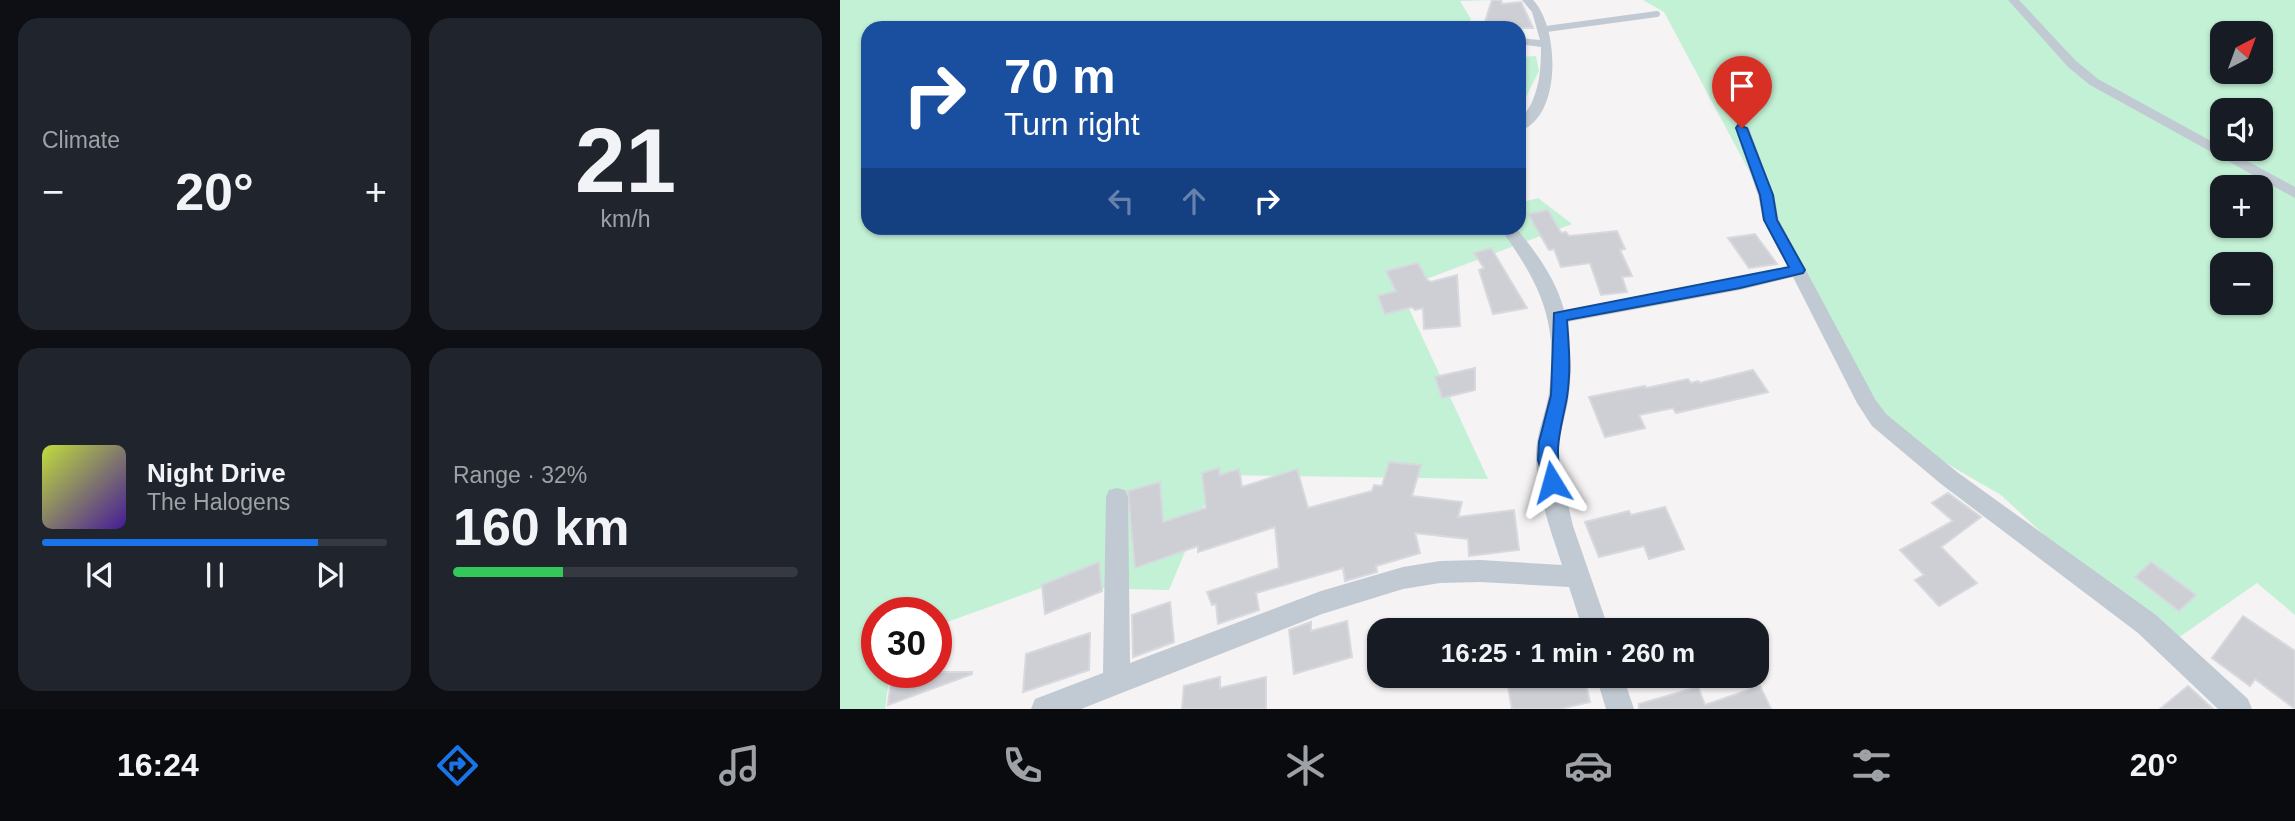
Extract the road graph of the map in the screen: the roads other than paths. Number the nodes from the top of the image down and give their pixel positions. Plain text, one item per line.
1 (1527, 0) edge
2 (2013, 0) edge
3 (1657, 14) dead end
4 (1546, 29) junction
5 (1526, 42) edge
6 (1546, 44) junction
7 (1526, 122) edge
8 (1742, 128) dead end
9 (2295, 193) edge
10 (1514, 235) edge
11 (1798, 270) junction
12 (1559, 317) junction
13 (1117, 497) dead end
14 (1580, 577) junction
15 (1592, 618) edge
16 (1116, 682) junction
17 (1614, 688) edge
18 (1045, 709) edge
19 (1620, 709) edge
20 (2238, 709) edge

1 - 4 street
2 - 9 street
3 - 4 lane
4 - 6 street
5 - 6 street
6 - 7 street
8 - 11 street
10 - 12 street
11 - 12 street
11 - 20 street
12 - 14 street
13 - 16 street
14 - 15 street
14 - 16 street
16 - 18 street
17 - 19 street

